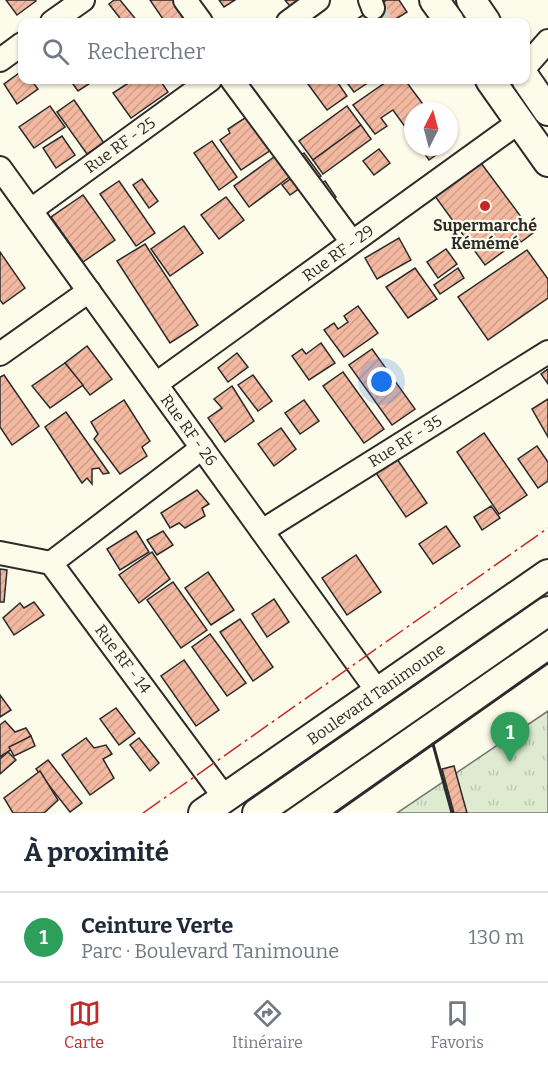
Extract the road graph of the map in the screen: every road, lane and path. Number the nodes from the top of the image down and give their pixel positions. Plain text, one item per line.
1 (83, 0) edge
2 (185, 0) edge
3 (318, 0) edge
4 (471, 0) edge
5 (58, 18) edge
6 (198, 18) edge
7 (293, 18) edge
8 (483, 18) edge
9 (548, 41) edge
10 (18, 47) edge
11 (0, 60) edge
12 (530, 61) edge
13 (204, 84) edge
14 (235, 84) edge
15 (493, 84) edge
16 (529, 84) edge
17 (548, 111) edge
18 (519, 122) junction
19 (548, 162) edge
20 (0, 168) edge
21 (31, 210) junction
22 (352, 242) junction
23 (89, 291) junction
24 (548, 352) edge
25 (0, 354) edge
26 (156, 384) junction
27 (202, 448) junction
28 (262, 531) junction
29 (0, 554) edge
30 (51, 563) junction
31 (548, 574) edge
32 (548, 611) edge
33 (428, 658) junction
34 (445, 683) junction
35 (378, 692) junction
36 (214, 805) edge
37 (257, 813) edge

1 - 5 street
2 - 6 street
3 - 7 street
4 - 8 main road
9 - 12 street
10 - 11 street
13 - 21 street, Rue RF - 25
14 - 22 street
15 - 18 main road
16 - 17 main road
18 - 19 main road
18 - 22 street, Rue RF - 29
20 - 21 street, Rue RF - 26
21 - 23 street, Rue RF - 26
22 - 26 street, Rue RF - 29
23 - 25 street
23 - 26 street, Rue RF - 26
24 - 28 street, Rue RF - 35
26 - 27 street, Rue RF - 26
27 - 28 street, Rue RF - 26
27 - 30 street
28 - 35 street, Rue RF - 26
29 - 30 street
30 - 36 street, Rue RF - 14
31 - 33 main road, Boulevard Tanimoune
32 - 34 main road, Boulevard Tanimoune
33 - 34 main road
33 - 35 main road, Boulevard Tanimoune
34 - 37 main road, Boulevard Tanimoune
35 - 36 main road, Boulevard Tanimoune

